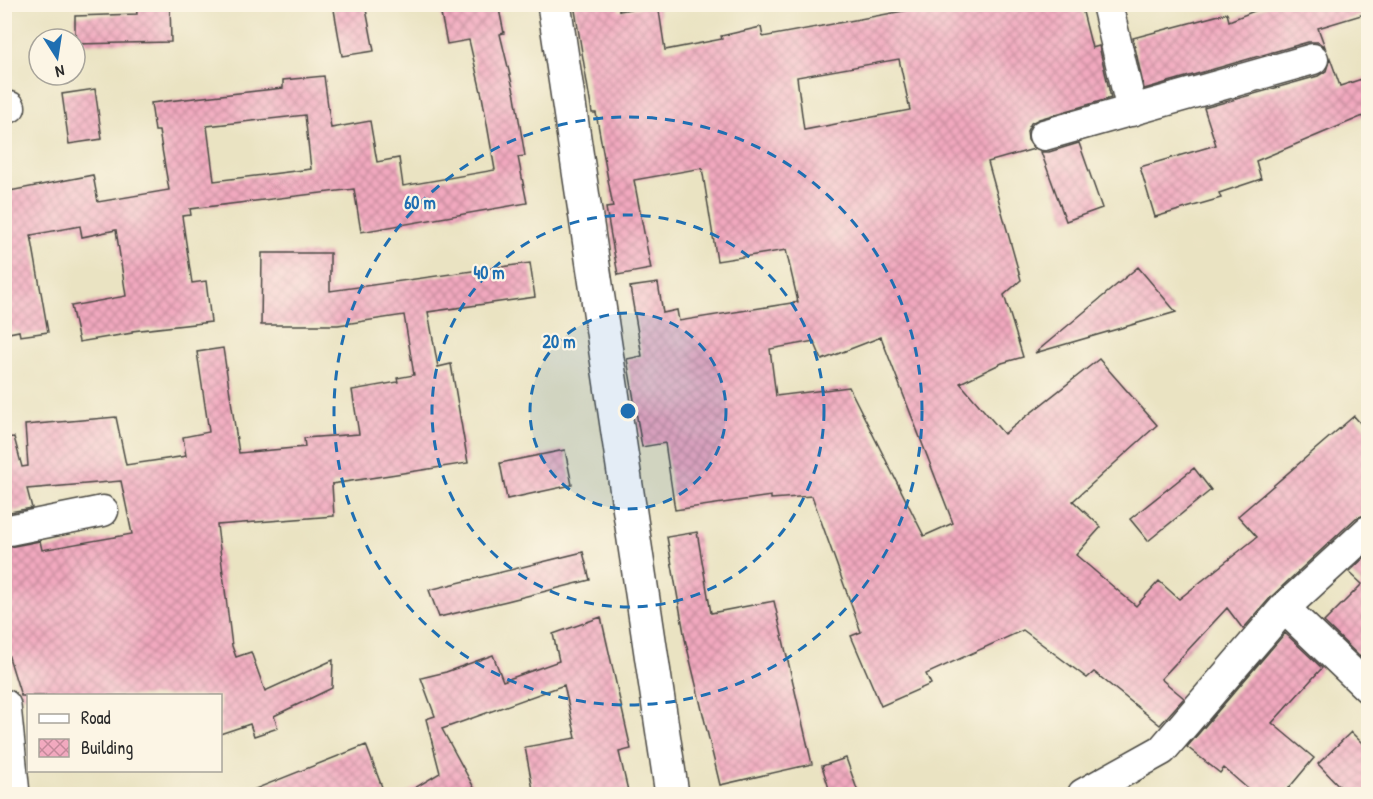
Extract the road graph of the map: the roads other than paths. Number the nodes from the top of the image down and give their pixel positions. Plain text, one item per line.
1 (554, 4) edge
2 (1107, 4) edge
3 (1313, 59) dead end
4 (1131, 111) junction
5 (1044, 135) dead end
6 (103, 511) dead end
7 (4, 531) edge
8 (1368, 531) edge
9 (1284, 608) junction
10 (1368, 688) edge
11 (4, 706) edge
12 (13, 795) edge
13 (672, 795) edge
14 (1083, 795) edge

1 - 13 main road
2 - 4 street
3 - 4 street
4 - 5 street
6 - 7 street
8 - 9 street
9 - 10 street
9 - 14 street
11 - 12 main road

